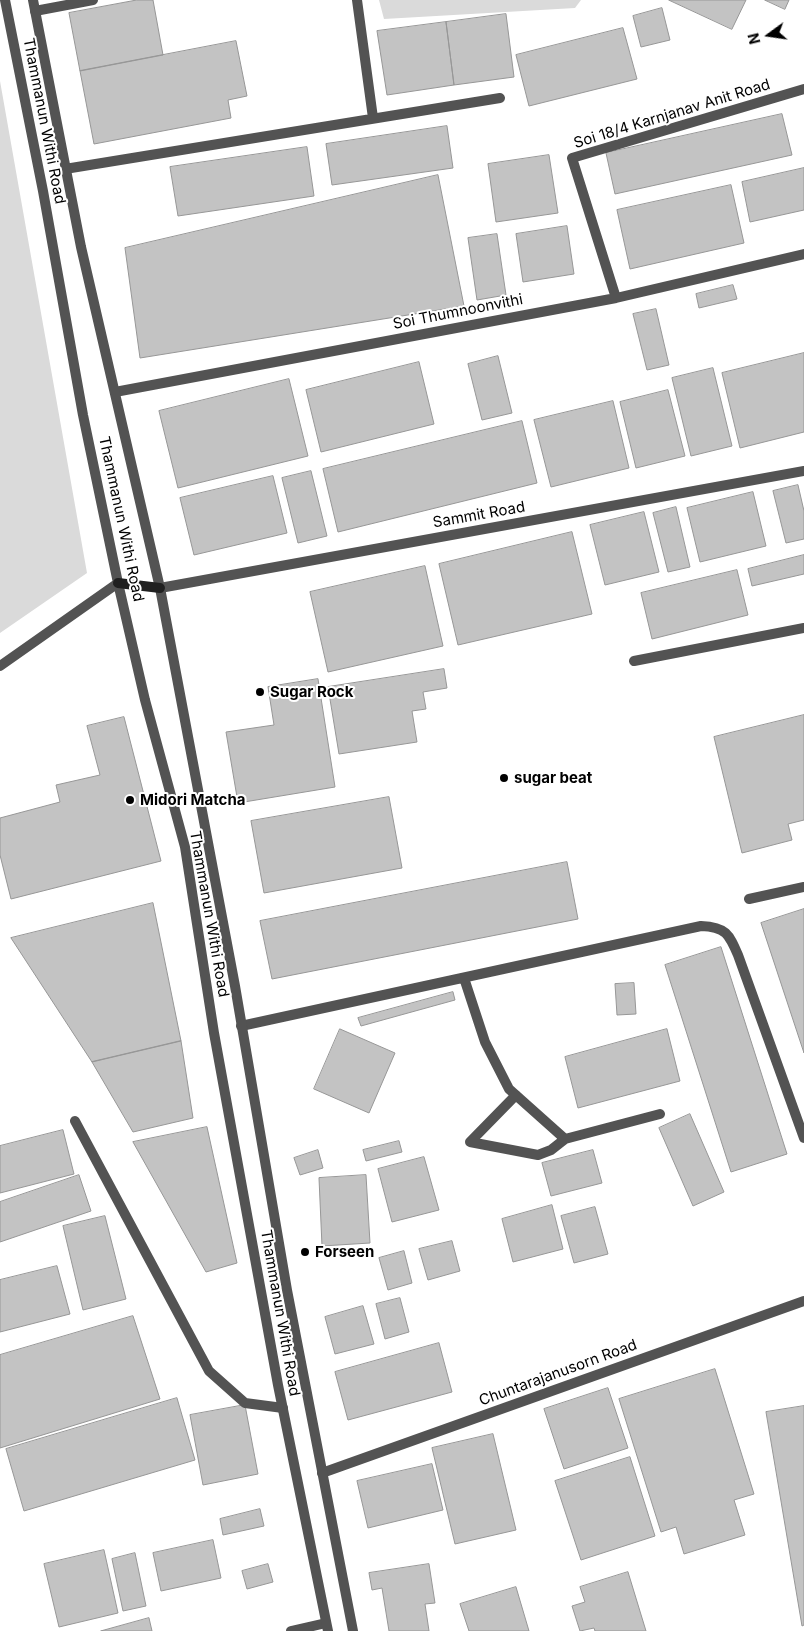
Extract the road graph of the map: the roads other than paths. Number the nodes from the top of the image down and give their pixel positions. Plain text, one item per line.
1 (5, 0) edge
2 (32, 0) edge
3 (92, 0) edge
4 (357, 0) edge
5 (34, 11) junction
6 (804, 89) edge
7 (500, 98) dead end
8 (373, 118) junction
9 (65, 169) junction
10 (804, 254) edge
11 (616, 298) junction
12 (116, 392) junction
13 (804, 471) edge
14 (118, 583) junction
15 (160, 588) junction
16 (804, 628) edge
17 (634, 661) dead end
18 (0, 666) edge
19 (804, 887) edge
20 (749, 899) dead end
21 (464, 978) junction
22 (242, 1026) junction
23 (516, 1095) junction
24 (660, 1114) dead end
25 (75, 1121) dead end
26 (804, 1138) edge
27 (565, 1140) junction
28 (804, 1301) edge
29 (282, 1408) junction
30 (322, 1473) junction
31 (327, 1627) edge
32 (291, 1631) edge
33 (353, 1631) edge

1 - 14 street, Thammanun Withi Road
2 - 5 street, Thammanun Withi Road
3 - 5 street
4 - 8 street
5 - 9 street, Thammanun Withi Road
6 - 11 street, Soi 18/4 Karnjanav Anit Road
7 - 8 street
8 - 9 street
9 - 12 street, Thammanun Withi Road
10 - 11 street, Soi Thumnoonvithi
11 - 12 street, Soi Thumnoonvithi
12 - 15 street, Thammanun Withi Road
13 - 15 street, Sammit Road
14 - 15 main road
14 - 18 street
14 - 29 street, Thammanun Withi Road
15 - 22 street, Thammanun Withi Road
16 - 17 street
19 - 20 street
21 - 22 street
21 - 23 street
21 - 26 street
22 - 30 street, Thammanun Withi Road
23 - 27 street
23 - 27 street
24 - 27 street
25 - 29 street
28 - 30 street, Chuntarajanusorn Road
29 - 31 street, Thammanun Withi Road
30 - 33 street, Thammanun Withi Road
31 - 32 street

